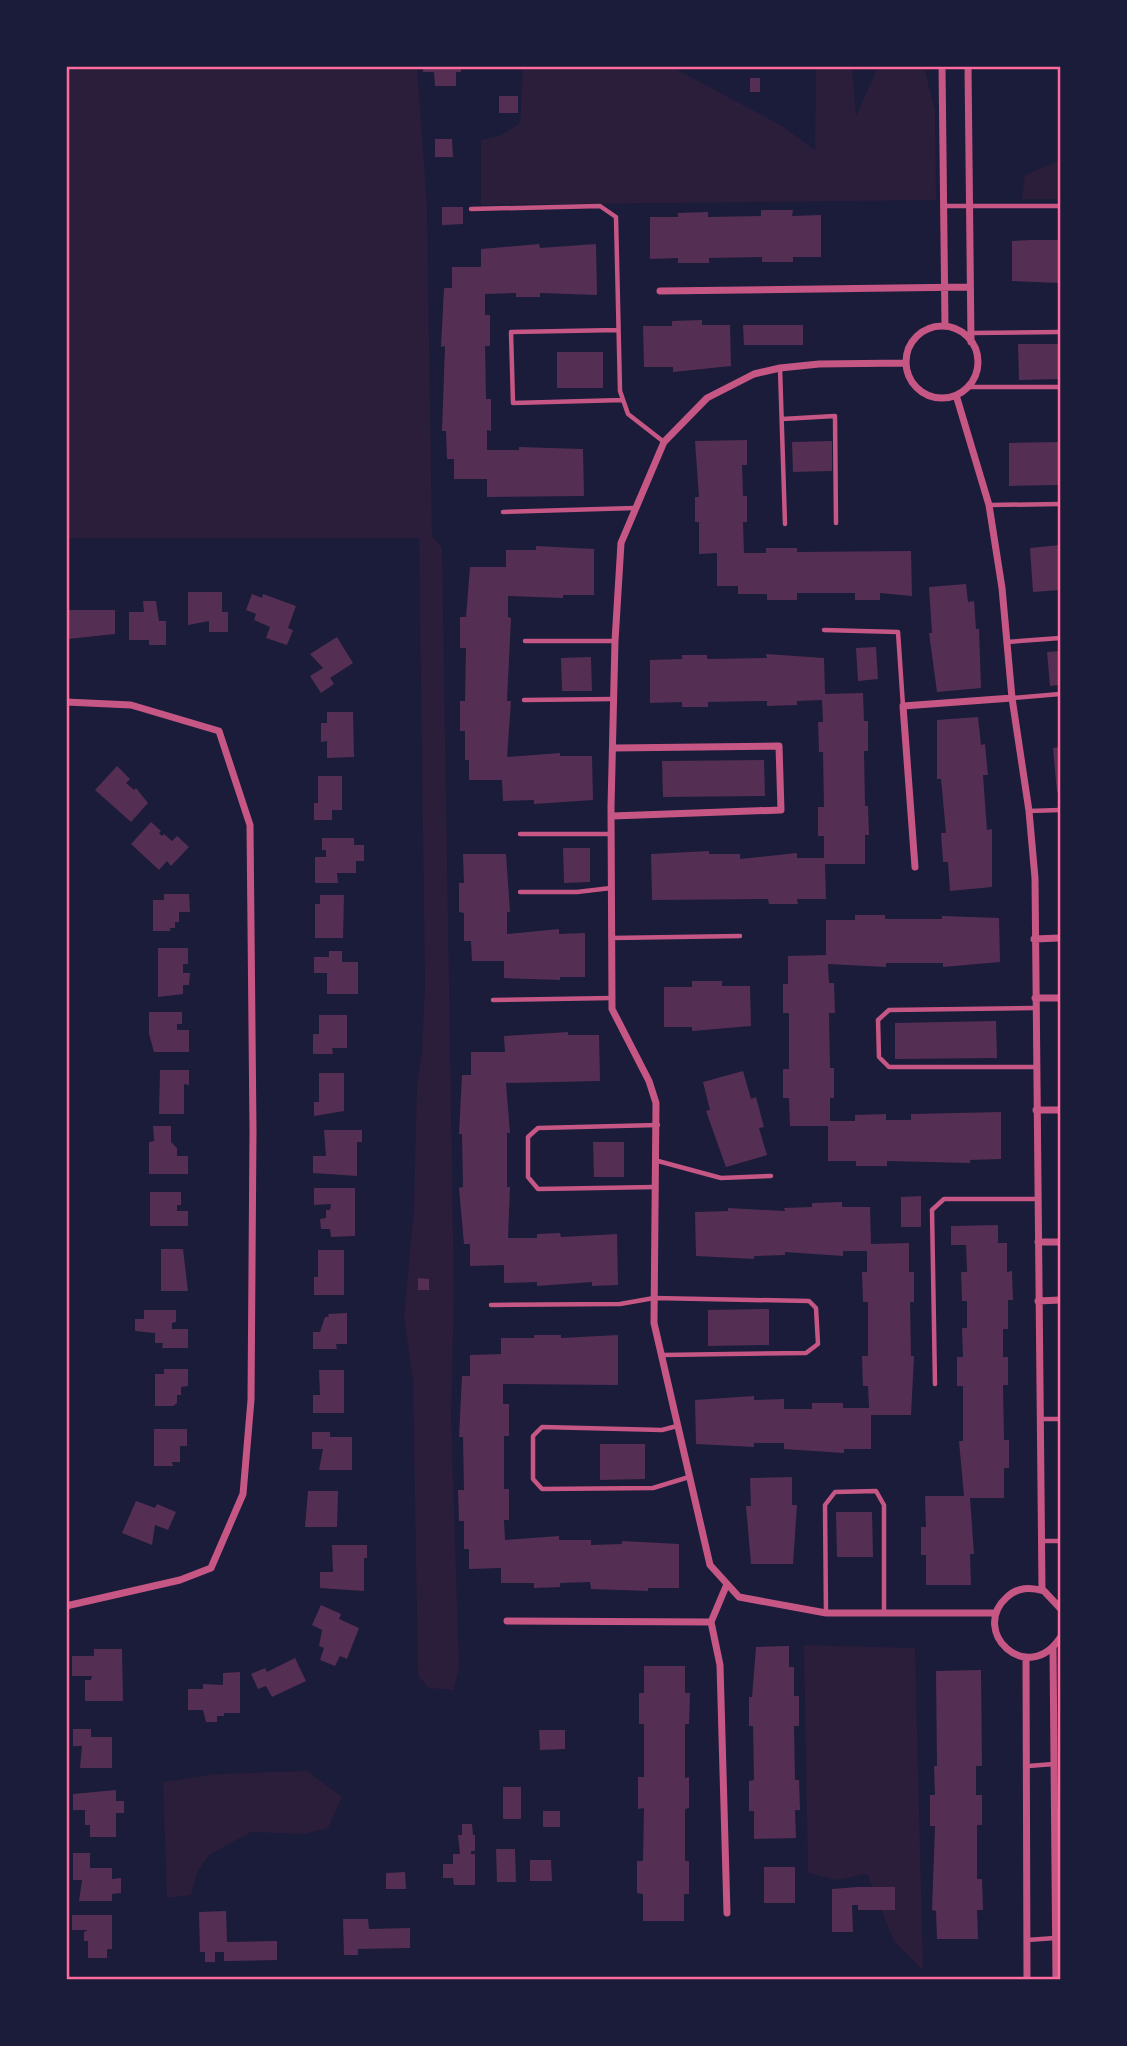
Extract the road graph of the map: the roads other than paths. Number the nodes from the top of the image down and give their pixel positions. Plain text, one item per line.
1 (942, 66) edge
2 (968, 66) edge
3 (944, 206) junction
4 (969, 206) junction
5 (1060, 206) edge
6 (471, 209) dead end
7 (970, 287) junction
8 (944, 288) junction
9 (660, 291) dead end
10 (945, 326) junction
11 (618, 330) junction
12 (1060, 332) edge
13 (971, 337) junction
14 (906, 363) junction
15 (780, 368) junction
16 (967, 387) junction
17 (1060, 387) edge
18 (956, 395) junction
19 (623, 400) junction
20 (782, 419) junction
21 (664, 442) junction
22 (1060, 504) edge
23 (989, 505) junction
24 (636, 508) junction
25 (503, 512) dead end
26 (836, 523) dead end
27 (785, 524) dead end
28 (824, 631) dead end
29 (1060, 638) edge
30 (525, 641) dead end
31 (615, 641) junction
32 (1007, 642) junction
33 (1060, 694) edge
34 (1012, 698) junction
35 (614, 699) junction
36 (524, 700) dead end
37 (66, 702) edge
38 (903, 706) junction
39 (614, 748) junction
40 (1060, 810) edge
41 (1029, 811) junction
42 (612, 816) junction
43 (612, 834) junction
44 (520, 835) dead end
45 (915, 867) dead end
46 (612, 888) junction
47 (520, 892) dead end
48 (740, 936) dead end
49 (612, 938) junction
50 (1060, 938) edge
51 (1034, 939) junction
52 (612, 998) junction
53 (1035, 998) junction
54 (1060, 998) edge
55 (493, 1000) dead end
56 (1035, 1008) junction
57 (1035, 1067) junction
58 (1036, 1110) junction
59 (1060, 1110) edge
60 (658, 1125) junction
61 (658, 1161) junction
62 (771, 1176) dead end
63 (658, 1187) junction
64 (1037, 1199) junction
65 (1060, 1241) edge
66 (1038, 1242) junction
67 (654, 1298) junction
68 (1060, 1300) edge
69 (1038, 1301) junction
70 (491, 1305) dead end
71 (662, 1355) junction
72 (935, 1384) dead end
73 (1040, 1419) junction
74 (1060, 1419) edge
75 (678, 1426) junction
76 (689, 1477) junction
77 (1042, 1541) junction
78 (1060, 1541) edge
79 (727, 1584) junction
80 (1042, 1590) junction
81 (1060, 1605) edge
82 (66, 1606) edge
83 (884, 1611) junction
84 (826, 1613) junction
85 (996, 1613) junction
86 (507, 1620) dead end
87 (710, 1622) junction
88 (1060, 1638) edge
89 (1053, 1648) junction
90 (1026, 1657) junction
91 (1058, 1736) edge
92 (1055, 1764) junction
93 (1028, 1766) junction
94 (1057, 1793) edge
95 (727, 1913) dead end
96 (1056, 1938) junction
97 (1027, 1940) junction
98 (1027, 1979) edge
99 (1056, 1979) edge

1 - 3 street
2 - 4 street
3 - 4 lane
3 - 8 street
4 - 5 lane
4 - 7 street
6 - 11 lane
7 - 8 street
7 - 13 street
8 - 9 street
8 - 10 street
10 - 13 street
10 - 14 street
11 - 19 lane
11 - 19 lane
12 - 13 lane
13 - 16 street
14 - 15 street
14 - 18 street
15 - 20 lane
15 - 21 street
16 - 17 lane
16 - 18 street
18 - 23 street
19 - 21 lane
20 - 26 lane
20 - 27 lane
21 - 24 street
22 - 23 lane
23 - 32 street
24 - 25 lane
24 - 31 street
28 - 38 lane
29 - 32 lane
30 - 31 lane
31 - 35 street
32 - 34 street
33 - 34 lane
34 - 38 street
34 - 41 street
35 - 36 lane
35 - 39 street
37 - 82 street
38 - 45 street
39 - 42 street
39 - 42 street
40 - 41 lane
41 - 51 street
42 - 43 street
43 - 44 lane
43 - 46 street
46 - 47 lane
46 - 49 street
48 - 49 lane
49 - 52 street
50 - 51 street
51 - 53 street
52 - 55 lane
52 - 60 street
53 - 54 street
53 - 56 street
56 - 57 street
56 - 57 lane
57 - 58 street
58 - 59 street
58 - 64 street
60 - 61 street
60 - 63 lane
61 - 62 lane
61 - 63 street
63 - 67 street
64 - 66 street
64 - 72 lane
65 - 66 street
66 - 69 street
67 - 70 lane
67 - 71 street
67 - 71 lane
68 - 69 street
69 - 73 street
71 - 75 street
73 - 74 lane
73 - 77 street
75 - 76 street
75 - 76 lane
76 - 79 street
77 - 78 lane
77 - 80 street
79 - 84 street
79 - 87 street
80 - 81 street
80 - 85 street
83 - 84 street
83 - 84 lane
83 - 85 street
85 - 90 street
86 - 87 street
87 - 95 street
88 - 89 street
89 - 90 street
89 - 91 street
90 - 93 street
91 - 92 street
92 - 93 lane
92 - 94 street
93 - 97 street
94 - 96 street
96 - 97 lane
96 - 99 street
97 - 98 street

